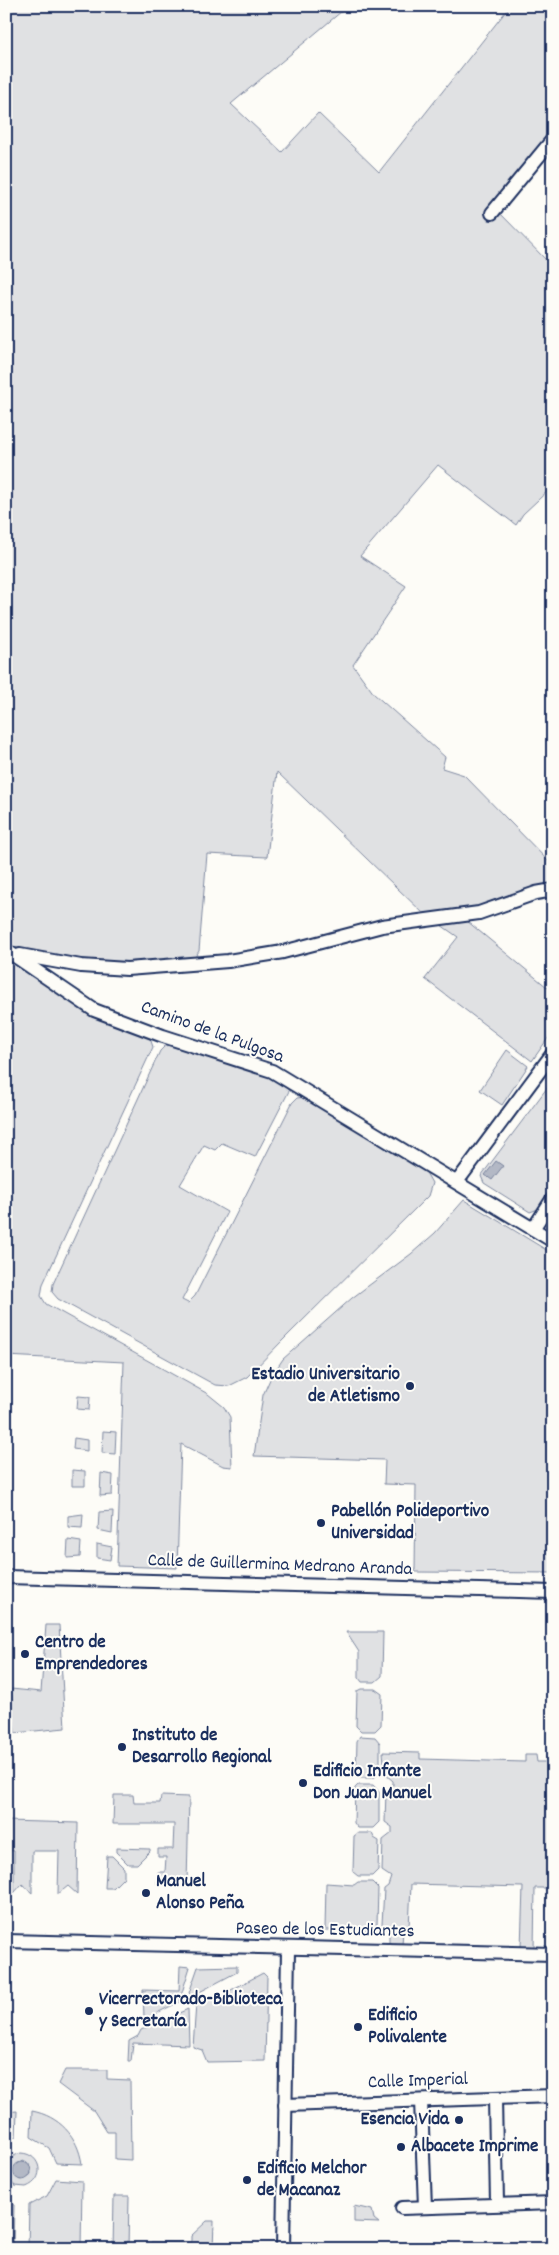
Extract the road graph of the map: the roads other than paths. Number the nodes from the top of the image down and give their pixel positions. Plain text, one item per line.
1 (553, 139) edge
2 (492, 213) dead end
3 (553, 890) edge
4 (8, 951) edge
5 (553, 1053) edge
6 (457, 1182) junction
7 (553, 1198) edge
8 (533, 1229) junction
9 (553, 1241) edge
10 (6, 1577) edge
11 (553, 1592) edge
12 (6, 1941) edge
13 (288, 1950) junction
14 (553, 1954) edge
15 (553, 2096) edge
16 (495, 2098) junction
17 (421, 2101) junction
18 (285, 2105) junction
19 (497, 2203) junction
20 (553, 2203) edge
21 (425, 2207) junction
22 (402, 2208) dead end
23 (283, 2249) edge

1 - 2 street
3 - 4 street
4 - 6 street, Camino de la Pulgosa
5 - 6 street
6 - 8 street, Camino de la Pulgosa
7 - 8 street
8 - 9 street, Camino de la Pulgosa
10 - 11 street, Calle de Guillermina Medrano Aranda
12 - 13 street, Paseo de los Estudiantes
13 - 14 street, Paseo de los Estudiantes
13 - 18 street
15 - 16 street, Calle Imperial
16 - 17 street, Calle Imperial
16 - 19 street
17 - 18 street, Calle Imperial
17 - 21 street
18 - 23 street
19 - 20 street
19 - 21 street
21 - 22 street

